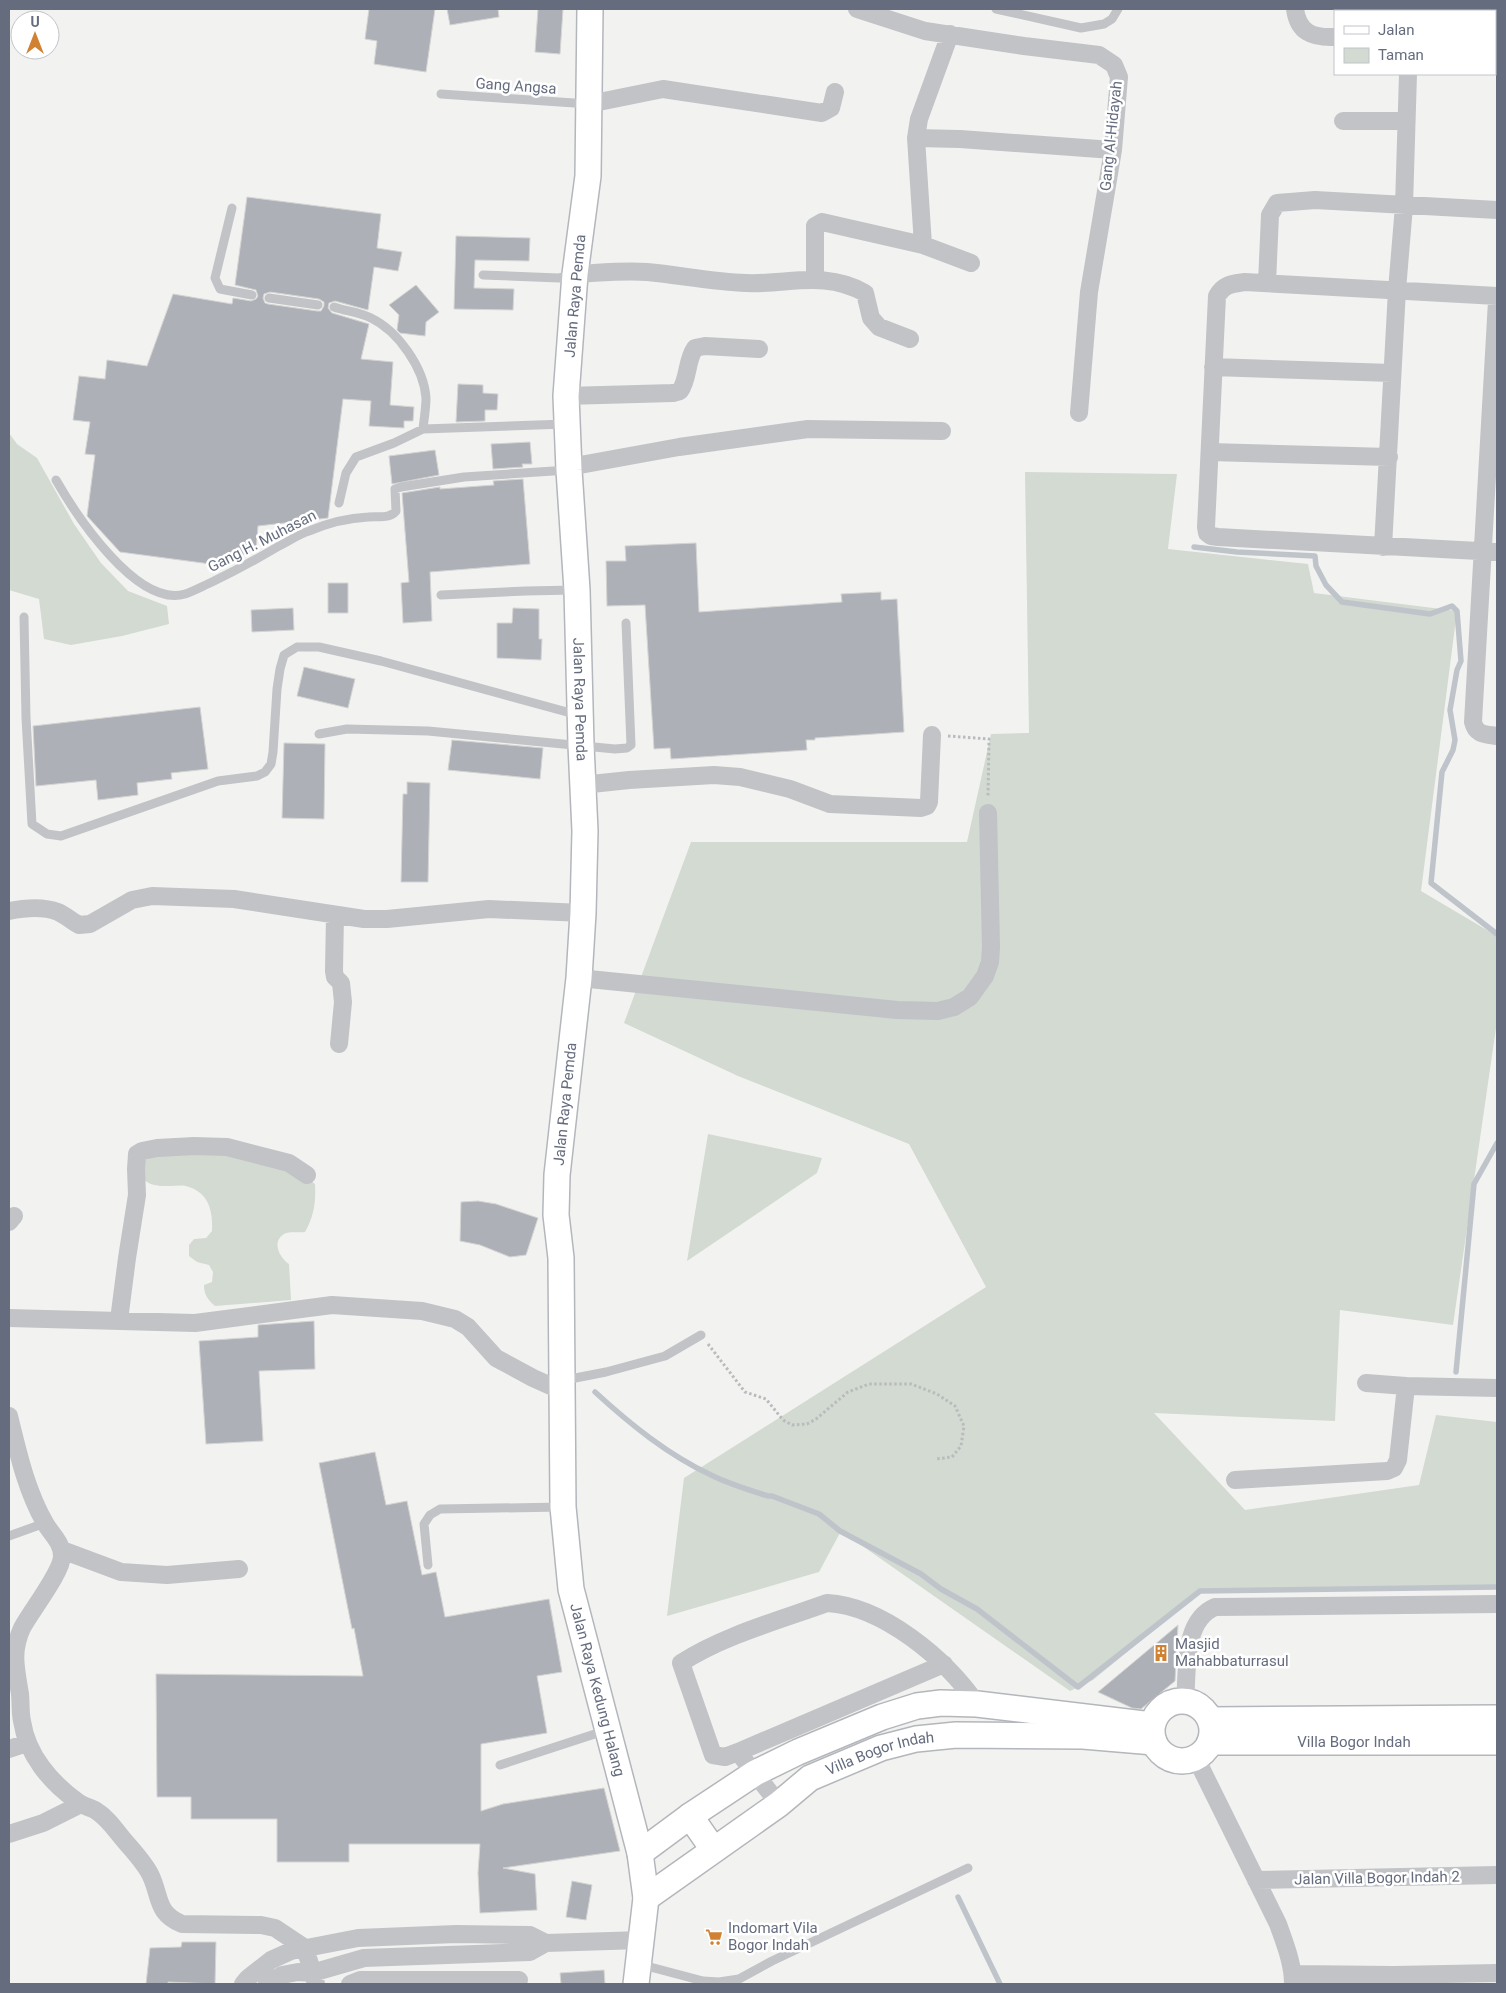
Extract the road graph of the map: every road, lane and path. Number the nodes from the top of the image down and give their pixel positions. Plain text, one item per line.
1 (590, 9) edge
2 (857, 9) edge
3 (996, 9) edge
4 (1118, 9) edge
5 (1295, 9) edge
6 (950, 34) junction
7 (1334, 38) edge
8 (1408, 75) edge
9 (835, 92) dead end
10 (441, 94) dead end
11 (589, 104) junction
12 (1343, 121) dead end
13 (1406, 121) junction
14 (916, 138) junction
15 (1113, 150) junction
16 (1404, 206) junction
17 (232, 208) dead end
18 (1497, 210) edge
19 (923, 245) junction
20 (971, 263) dead end
21 (575, 274) junction
22 (483, 275) dead end
23 (815, 279) junction
24 (1267, 283) junction
25 (1397, 290) junction
26 (252, 295) dead end
27 (1497, 296) edge
28 (269, 298) dead end
29 (1497, 301) edge
30 (318, 305) dead end
31 (334, 308) dead end
32 (910, 339) dead end
33 (759, 350) dead end
34 (1213, 367) junction
35 (1392, 373) junction
36 (566, 396) junction
37 (1080, 413) dead end
38 (566, 424) junction
39 (423, 429) junction
40 (942, 430) dead end
41 (1210, 452) junction
42 (1389, 457) junction
43 (568, 469) junction
44 (56, 480) dead end
45 (339, 503) dead end
46 (1383, 547) junction
47 (1490, 552) edge
48 (577, 590) junction
49 (441, 595) dead end
50 (24, 617) dead end
51 (626, 623) dead end
52 (581, 716) junction
53 (319, 734) dead end
54 (932, 735) joint
55 (1497, 736) edge
56 (581, 744) junction
57 (582, 785) junction
58 (988, 813) joint
59 (9, 911) edge
60 (583, 913) junction
61 (335, 915) junction
62 (578, 978) junction
63 (339, 1044) dead end
64 (307, 1175) dead end
65 (9, 1318) edge
66 (119, 1320) junction
67 (701, 1335) joint
68 (1366, 1383) dead end
69 (562, 1385) junction
70 (1406, 1386) junction
71 (1497, 1388) edge
72 (9, 1416) edge
73 (936, 1459) dead end
74 (1235, 1480) dead end
75 (563, 1507) junction
76 (45, 1523) junction
77 (9, 1536) edge
78 (62, 1550) junction
79 (428, 1565) dead end
80 (239, 1568) dead end
81 (1497, 1604) edge
82 (11, 1654) edge
83 (944, 1664) junction
84 (1185, 1701) junction
85 (977, 1704) junction
86 (1497, 1718) edge
87 (1084, 1726) junction
88 (609, 1730) junction
89 (1153, 1733) junction
90 (1206, 1740) junction
91 (1497, 1742) edge
92 (27, 1743) junction
93 (9, 1749) edge
94 (738, 1752) junction
95 (500, 1765) dead end
96 (756, 1773) junction
97 (81, 1804) junction
98 (779, 1804) junction
99 (690, 1816) junction
100 (9, 1834) edge
101 (712, 1849) junction
102 (640, 1854) junction
103 (968, 1868) dead end
104 (1497, 1875) edge
105 (1256, 1880) junction
106 (646, 1898) junction
107 (546, 1943) junction
108 (305, 1948) junction
109 (639, 1963) edge
110 (1497, 1973) edge
111 (314, 1978) edge
112 (1293, 1979) edge
113 (519, 1980) dead end
114 (1394, 1980) edge
115 (243, 1984) edge
116 (268, 1984) edge
117 (350, 1984) edge

1 - 11 main road, Jalan Raya Pemda
2 - 6 street, Gang Al-Hidayah
3 - 4 lane
5 - 7 street
6 - 14 street
6 - 15 street, Gang Al-Hidayah
8 - 13 street
9 - 11 street
10 - 11 lane, Gang Angsa
11 - 21 main road, Jalan Raya Pemda
12 - 13 street
13 - 16 street
14 - 15 street
14 - 19 street
15 - 37 street, Gang Al-Hidayah
16 - 18 street
16 - 24 street
16 - 25 street
17 - 26 lane
19 - 20 street
19 - 23 street
21 - 22 lane
21 - 23 street
21 - 36 main road, Jalan Raya Pemda
23 - 32 street
24 - 25 street
24 - 34 street
25 - 27 street
25 - 35 street
28 - 30 lane
29 - 47 street
31 - 39 lane
33 - 36 street
34 - 35 street
34 - 41 street
35 - 42 street
36 - 38 main road, Jalan Raya Pemda
38 - 39 lane
38 - 43 main road, Jalan Raya Pemda
39 - 45 lane
40 - 43 street
41 - 42 street
41 - 46 street
42 - 46 street
43 - 44 lane, Gang H. Muhasan
43 - 48 main road, Jalan Raya Pemda
46 - 47 street
47 - 55 street
48 - 49 lane
48 - 52 main road, Jalan Raya Pemda
50 - 52 lane
51 - 56 lane
52 - 56 main road, Jalan Raya Pemda
53 - 56 lane
54 - 57 street
54 - 58 path
56 - 57 main road, Jalan Raya Pemda
57 - 60 main road, Jalan Raya Pemda
58 - 62 street
59 - 61 street
60 - 61 street
60 - 62 main road, Jalan Raya Pemda
61 - 63 street
62 - 69 main road, Jalan Raya Pemda
64 - 66 street
65 - 66 street
66 - 69 street
67 - 69 lane
67 - 73 path
68 - 70 street
69 - 75 main road, Jalan Raya Kedung Halang
70 - 71 street
70 - 74 street
72 - 76 street
75 - 79 lane
75 - 88 main road, Jalan Raya Kedung Halang
76 - 77 lane
76 - 78 street
78 - 80 street
78 - 82 street
81 - 84 street
82 - 92 street
83 - 85 street
83 - 94 street
83 - 94 street
84 - 89 main road
84 - 90 main road
85 - 87 main road, Villa Bogor Indah
85 - 96 main road, Villa Bogor Indah
86 - 90 main road, Villa Bogor Indah
87 - 89 main road, Villa Bogor Indah
87 - 98 main road, Villa Bogor Indah
88 - 95 lane
88 - 102 main road, Jalan Raya Kedung Halang
89 - 90 main road, Villa Bogor Indah
90 - 91 main road, Villa Bogor Indah
90 - 105 street
92 - 93 street
92 - 97 street
94 - 96 street
96 - 98 street
96 - 99 main road, Villa Bogor Indah
97 - 100 street
97 - 108 street
98 - 101 main road, Villa Bogor Indah
99 - 101 main road
99 - 102 main road, Villa Bogor Indah
101 - 106 main road, Villa Bogor Indah
102 - 106 main road, Jalan Raya Kedung Halang
103 - 109 lane
104 - 105 street, Jalan Villa Bogor Indah 2
105 - 112 street
106 - 109 main road, Jalan Raya Kedung Halang
107 - 108 street
107 - 109 street
107 - 111 street
108 - 111 street
108 - 115 street
110 - 114 street
111 - 116 street
112 - 114 street
113 - 117 street

